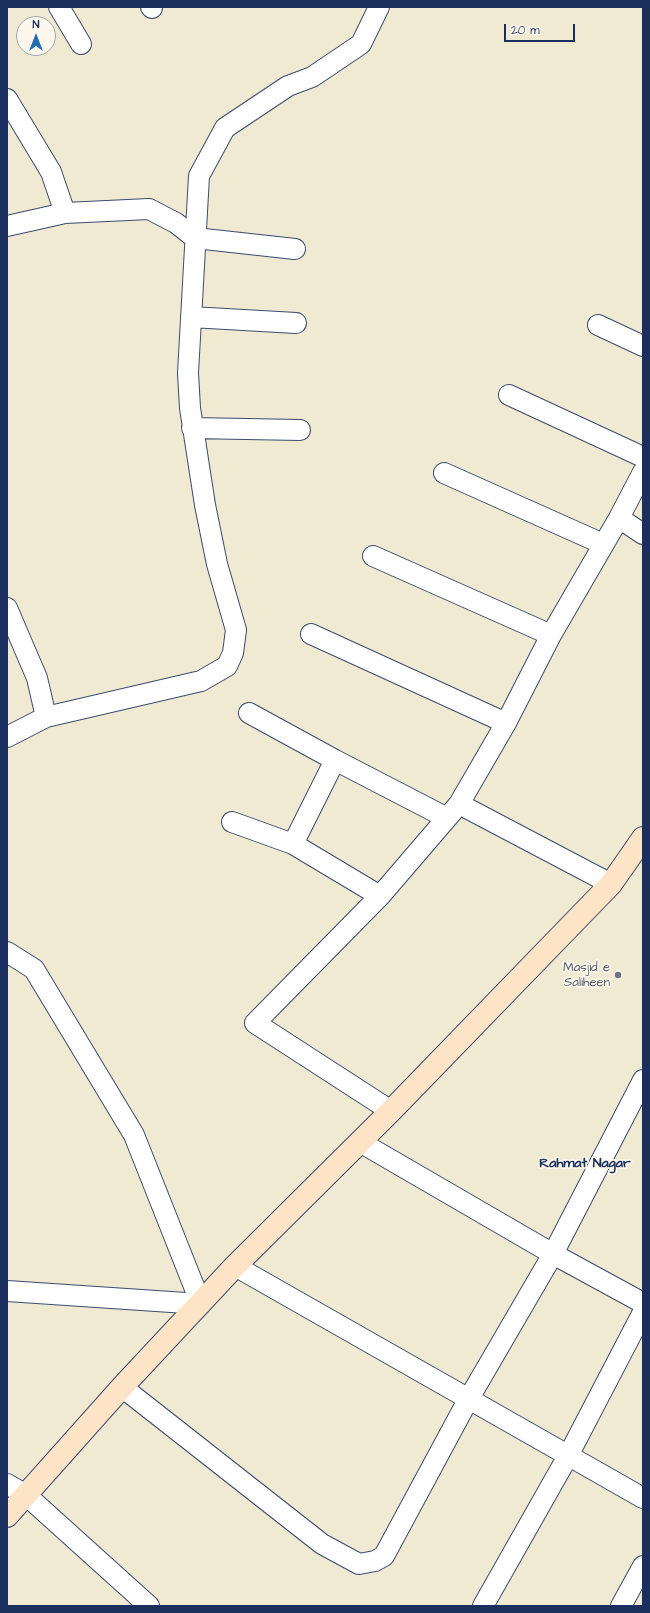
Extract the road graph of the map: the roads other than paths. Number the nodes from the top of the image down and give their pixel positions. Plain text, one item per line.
1 (59, 7) edge
2 (379, 7) edge
3 (81, 44) dead end
4 (7, 99) edge
5 (65, 213) junction
6 (7, 226) edge
7 (196, 238) junction
8 (296, 248) dead end
9 (191, 317) junction
10 (296, 323) dead end
11 (598, 325) dead end
12 (643, 346) edge
13 (509, 395) dead end
14 (192, 428) junction
15 (300, 430) dead end
16 (643, 457) edge
17 (643, 472) edge
18 (444, 473) dead end
19 (619, 518) junction
20 (643, 534) edge
21 (602, 544) junction
22 (373, 556) dead end
23 (7, 608) edge
24 (311, 634) dead end
25 (551, 635) junction
26 (249, 713) dead end
27 (46, 717) junction
28 (506, 723) junction
29 (7, 737) edge
30 (335, 760) junction
31 (453, 811) junction
32 (232, 822) dead end
33 (643, 838) edge
34 (293, 844) junction
35 (611, 884) junction
36 (380, 896) junction
37 (7, 952) edge
38 (643, 1080) edge
39 (391, 1111) junction
40 (360, 1142) junction
41 (553, 1254) junction
42 (235, 1266) junction
43 (7, 1291) edge
44 (643, 1303) edge
45 (201, 1304) junction
46 (643, 1312) edge
47 (122, 1387) junction
48 (468, 1400) junction
49 (568, 1456) junction
50 (7, 1484) edge
51 (26, 1495) junction
52 (643, 1498) edge
53 (7, 1516) edge
54 (643, 1566) edge
55 (149, 1606) edge
56 (483, 1606) edge
57 (621, 1606) edge

1 - 3 street
2 - 7 street
4 - 5 street
5 - 6 street
5 - 7 street
7 - 8 street
7 - 9 street
9 - 10 street
9 - 14 street
11 - 12 street
13 - 16 street
14 - 15 street
14 - 27 street
17 - 19 street
18 - 21 street
19 - 20 street
19 - 21 street
21 - 25 street
22 - 25 street
23 - 27 street
24 - 28 street
25 - 28 street
26 - 30 street
27 - 29 street
28 - 31 street
30 - 31 street
30 - 34 street
31 - 35 street
31 - 36 street
32 - 34 street
33 - 35 street
34 - 36 street
35 - 39 street
36 - 39 street
37 - 45 street
38 - 41 street
39 - 40 street
40 - 41 street
40 - 42 street
41 - 44 street
41 - 48 street
42 - 45 street
42 - 48 street
43 - 45 street
45 - 47 street
46 - 49 street
47 - 48 street
47 - 51 street
48 - 49 street
49 - 52 street
49 - 56 street
50 - 51 street
51 - 53 street
51 - 55 street
54 - 57 street

